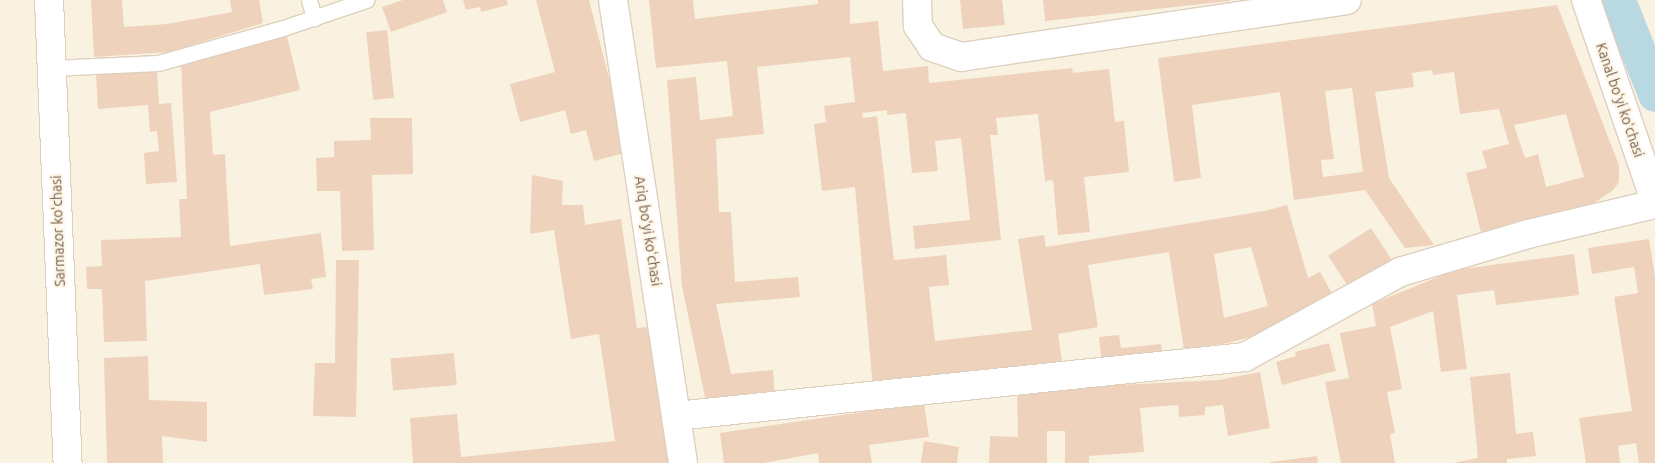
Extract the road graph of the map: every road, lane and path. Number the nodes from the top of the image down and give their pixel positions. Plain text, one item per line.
1 (49, 0) edge
2 (309, 0) edge
3 (366, 0) edge
4 (614, 0) edge
5 (917, 0) edge
6 (1347, 0) edge
7 (1586, 0) edge
8 (314, 18) junction
9 (52, 68) junction
10 (1655, 200) edge
11 (1655, 204) edge
12 (676, 416) junction
13 (68, 463) edge
14 (683, 463) edge

1 - 9 street, Sarmazor koʻchasi
2 - 8 lane
3 - 8 lane
4 - 12 street, Ariq boʻyi koʻchasi
5 - 6 street
7 - 10 street, Kanal boʻyi koʻchasi
8 - 9 lane
9 - 13 street, Sarmazor koʻchasi
11 - 12 street
12 - 14 street, Ariq boʻyi koʻchasi

